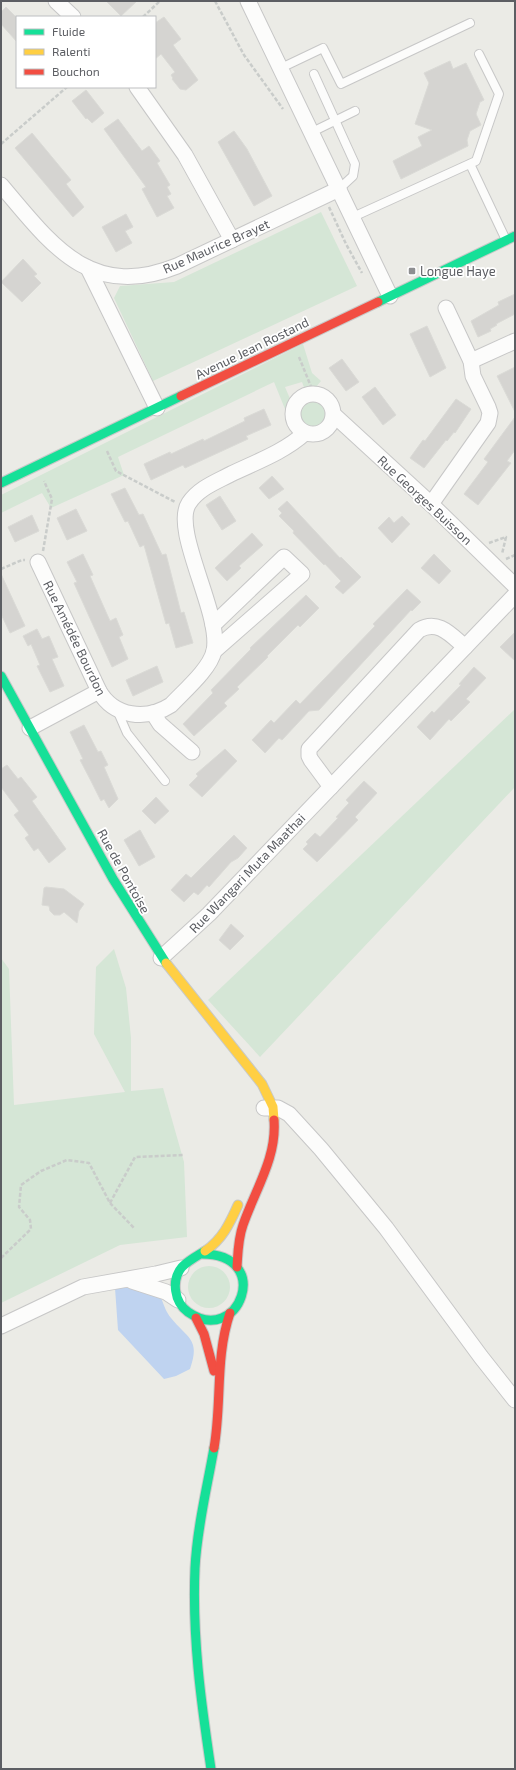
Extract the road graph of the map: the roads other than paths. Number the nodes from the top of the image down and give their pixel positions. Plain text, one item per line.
1 (56, 1) edge
2 (248, 1) edge
3 (72, 16) edge
4 (470, 23) dead end
5 (479, 54) dead end
6 (281, 68) junction
7 (314, 74) dead end
8 (138, 88) edge
9 (355, 111) dead end
10 (336, 121) junction
11 (312, 132) junction
12 (470, 164) junction
13 (1, 185) edge
14 (339, 189) junction
15 (353, 217) junction
16 (515, 236) edge
17 (232, 240) junction
18 (506, 240) junction
19 (88, 268) junction
20 (390, 296) junction
21 (446, 308) dead end
22 (515, 341) edge
23 (471, 362) junction
24 (158, 408) junction
25 (334, 414) junction
26 (305, 432) junction
27 (1, 483) edge
28 (431, 504) junction
29 (38, 562) road end
30 (515, 586) edge
31 (515, 595) edge
32 (213, 624) junction
33 (465, 647) junction
34 (214, 651) junction
35 (1, 676) edge
36 (98, 691) junction
37 (117, 710) junction
38 (153, 713) junction
39 (30, 728) junction
40 (192, 752) dead end
41 (165, 781) dead end
42 (331, 788) junction
43 (161, 958) junction
44 (267, 1110) junction
45 (243, 1196) dead end
46 (201, 1254) junction
47 (237, 1267) junction
48 (181, 1268) junction
49 (126, 1280) junction
50 (178, 1300) junction
51 (230, 1313) junction
52 (196, 1318) junction
53 (1, 1326) edge
54 (218, 1392) junction
55 (515, 1400) edge
56 (211, 1769) edge

1 - 3 street
2 - 6 street
4 - 6 lane
5 - 12 lane
6 - 11 street
7 - 10 lane
8 - 17 street
9 - 10 lane
10 - 11 lane
10 - 14 lane
11 - 14 street
12 - 15 lane
12 - 18 lane
13 - 19 street, Rue Maurice Brayet
14 - 15 street
14 - 17 street, Rue Maurice Brayet
15 - 20 street
16 - 18 street, Avenue Jean Rostand
17 - 19 street, Rue Maurice Brayet
18 - 20 street, Avenue Jean Rostand
19 - 24 street
20 - 24 street, Avenue Jean Rostand
21 - 23 street
22 - 23 street
23 - 28 street
24 - 27 street, Avenue Jean Rostand
25 - 26 street
25 - 26 street, Rue Georges Buisson
25 - 28 street, Rue Georges Buisson
26 - 32 street
28 - 30 street, Rue Georges Buisson
29 - 36 street, Rue Amédée Bourdon
31 - 33 street, Rue Wangari Muta Maathai
32 - 34 street
32 - 34 street
33 - 42 street, Rue Wangari Muta Maathai
33 - 42 street
34 - 38 street
35 - 39 street, Rue de Pontoise
36 - 37 street, Rue Amédée Bourdon
36 - 39 street
37 - 38 street
37 - 41 lane
38 - 40 street
39 - 43 street, Rue de Pontoise
42 - 43 street, Rue Wangari Muta Maathai
43 - 44 street, Rue de Pontoise
44 - 47 street, Rue de Pontoise
44 - 55 street
45 - 46 street
46 - 47 street
46 - 48 street
47 - 51 street
48 - 49 street
48 - 50 street
49 - 50 street
49 - 53 street
50 - 52 street
51 - 52 street
51 - 54 street
52 - 54 street
54 - 56 street

